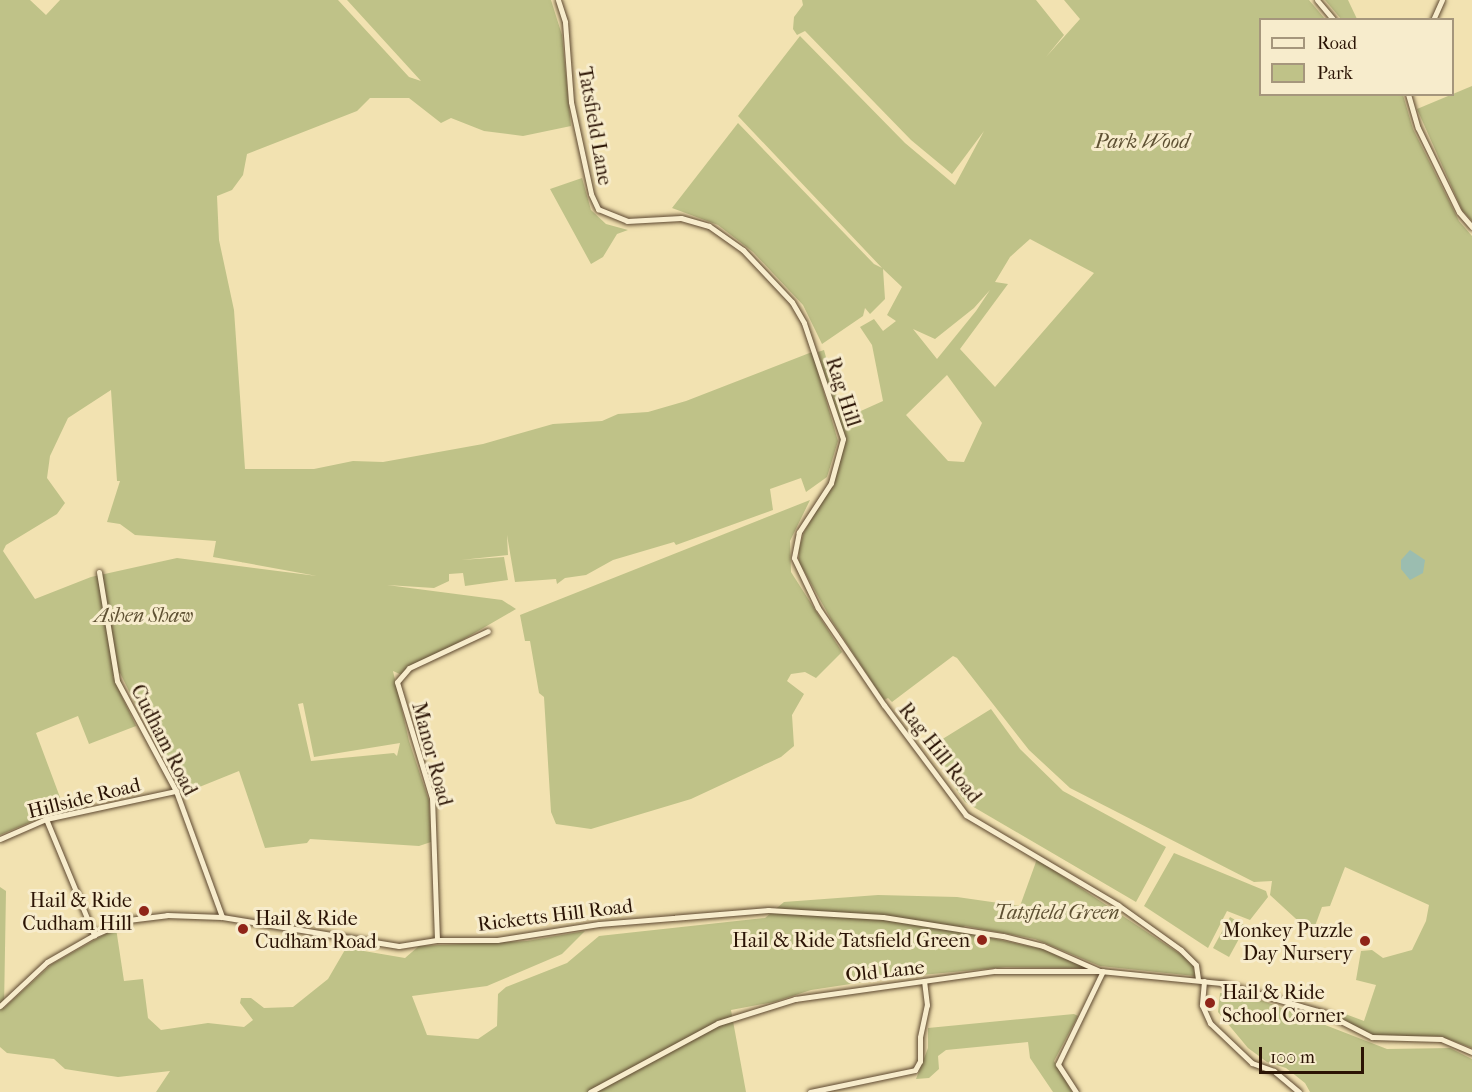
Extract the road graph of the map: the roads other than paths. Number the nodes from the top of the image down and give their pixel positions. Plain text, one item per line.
1 (558, 0) edge
2 (1317, 0) edge
3 (1442, 0) edge
4 (1332, 18) edge
5 (1434, 18) edge
6 (1409, 96) edge
7 (1472, 227) edge
8 (792, 302) joint
9 (824, 493) joint
10 (99, 572) dead end
11 (488, 631) dead end
12 (176, 791) junction
13 (46, 819) junction
14 (0, 838) edge
15 (222, 917) junction
16 (94, 935) junction
17 (437, 940) junction
18 (1101, 971) junction
19 (1201, 980) junction
20 (924, 981) junction
21 (0, 1006) edge
22 (1472, 1052) edge
23 (590, 1092) edge
24 (810, 1092) edge
25 (1076, 1092) edge
26 (1299, 1092) edge

1 - 8 street, Tatsfield Lane
2 - 4 street
3 - 5 street
6 - 7 street
8 - 9 street, Rag Hill
9 - 19 street, Rag Hill Road
10 - 12 street, Cudham Road
11 - 17 street, Manor Road
12 - 13 street, Hillside Road
12 - 15 street, Cudham Road
13 - 14 street, Hillside Road
13 - 16 street
15 - 16 street, Ricketts Hill Road
15 - 17 street, Ricketts Hill Road
16 - 21 street, Ricketts Hill Road
17 - 18 street, Ricketts Hill Road
18 - 19 street, Old Lane
18 - 20 street, Old Lane
18 - 25 street
19 - 22 street, Old Lane
19 - 26 street
20 - 23 street, Old Lane
20 - 24 street

